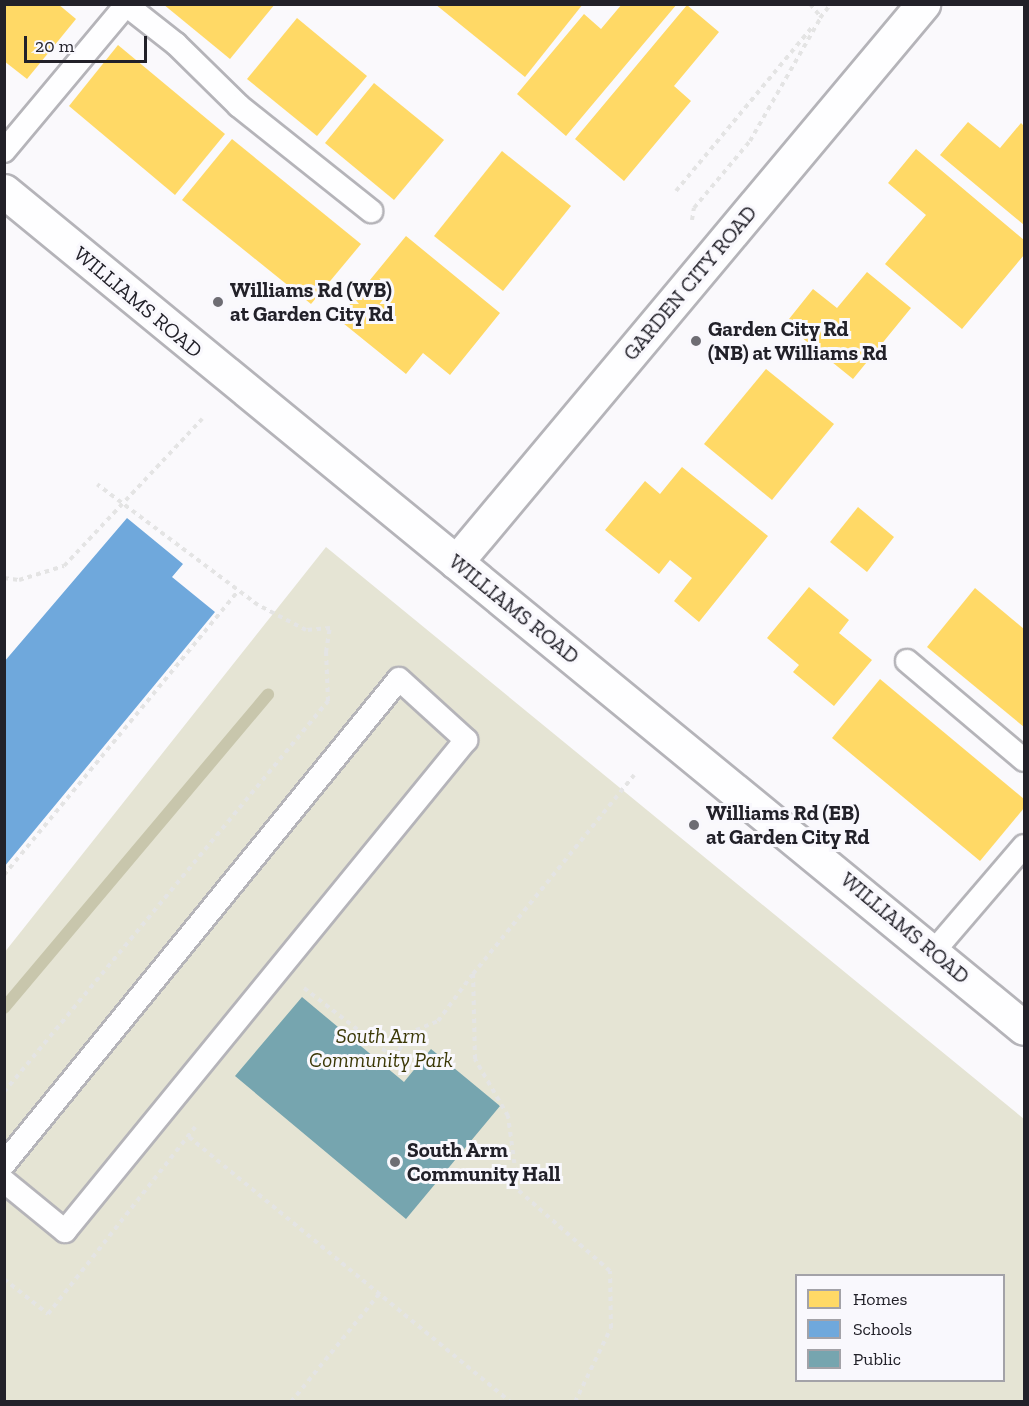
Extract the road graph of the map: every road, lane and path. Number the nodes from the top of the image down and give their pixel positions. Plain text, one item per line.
1 (810, 4) edge
2 (831, 4) edge
3 (923, 4) edge
4 (126, 5) edge
5 (821, 17) junction
6 (4, 151) edge
7 (4, 191) edge
8 (676, 191) dead end
9 (371, 211) dead end
10 (691, 229) dead end
11 (202, 419) dead end
12 (97, 484) dead end
13 (125, 506) junction
14 (456, 562) junction
15 (4, 578) edge
16 (238, 591) junction
17 (907, 661) dead end
18 (1024, 760) edge
19 (633, 775) dead end
20 (1024, 846) edge
21 (4, 875) edge
22 (934, 951) junction
23 (472, 974) junction
24 (299, 984) dead end
25 (1024, 1028) edge
26 (4, 1092) edge
27 (160, 1115) junction
28 (201, 1117) dead end
29 (189, 1137) junction
30 (4, 1164) edge
31 (4, 1181) edge
32 (4, 1279) edge
33 (380, 1293) junction
34 (291, 1401) edge
35 (511, 1401) edge
36 (575, 1401) edge

1 - 5 path
2 - 5 path
3 - 14 street, GARDEN CITY ROAD
4 - 6 lane
4 - 9 lane
5 - 8 path
5 - 10 path
7 - 14 street, WILLIAMS ROAD
11 - 13 path
12 - 13 path
13 - 15 path
13 - 16 path
14 - 22 street, WILLIAMS ROAD
16 - 21 path
16 - 26 path
17 - 18 lane
19 - 23 path
20 - 22 lane
22 - 25 street, WILLIAMS ROAD
23 - 24 path
23 - 36 path
27 - 29 path
27 - 30 lane
27 - 31 lane
28 - 29 path
29 - 32 path
29 - 33 path
33 - 34 path
33 - 35 path

